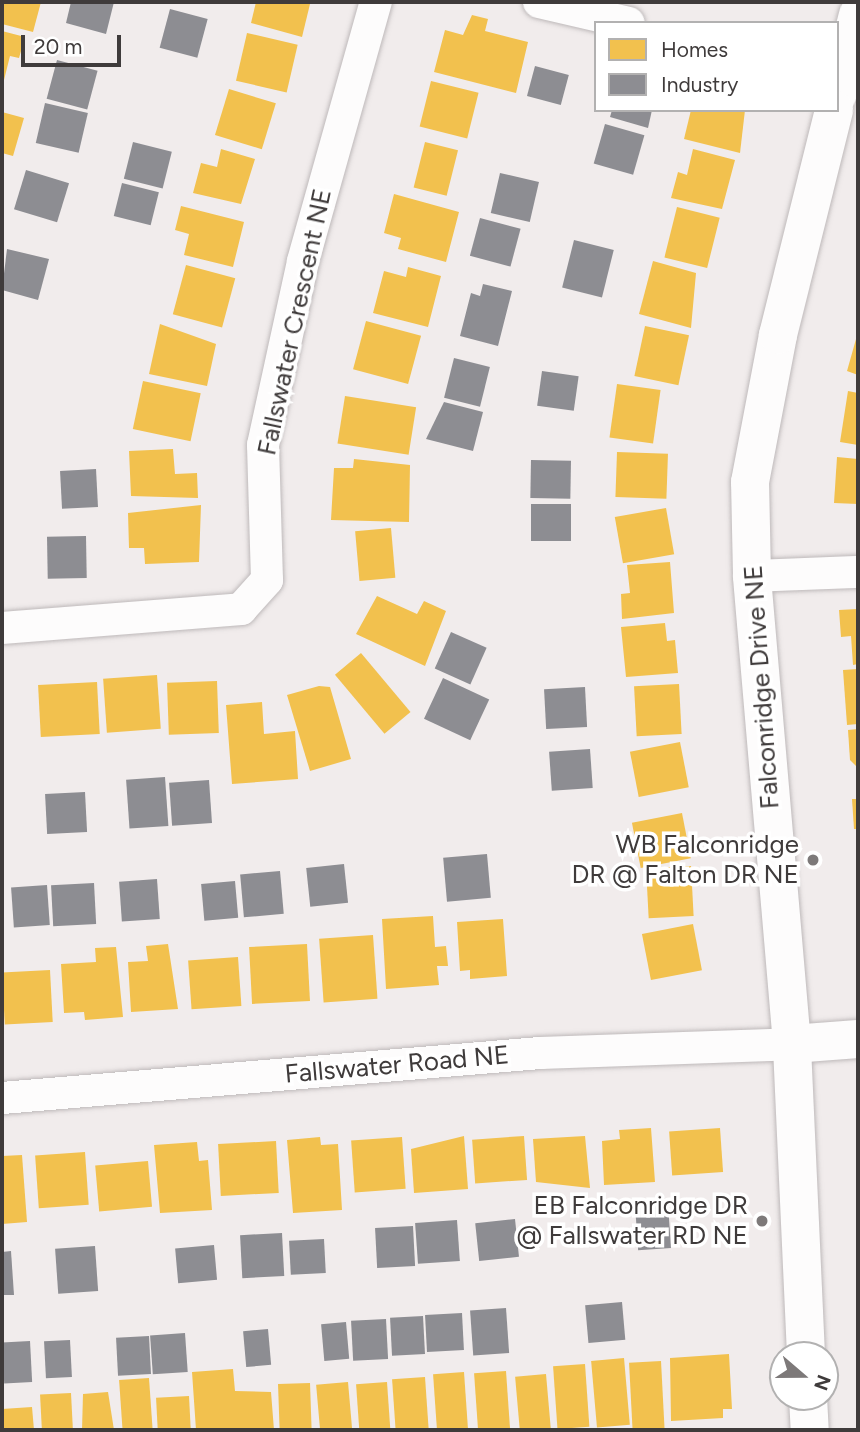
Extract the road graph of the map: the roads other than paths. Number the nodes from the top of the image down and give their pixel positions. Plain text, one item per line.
1 (376, 2) edge
2 (539, 2) edge
3 (858, 15) edge
4 (620, 21) edge
5 (839, 80) edge
6 (834, 112) edge
7 (858, 572) edge
8 (752, 576) junction
9 (2, 628) edge
10 (858, 1039) edge
11 (792, 1044) junction
12 (2, 1098) edge
13 (805, 1341) edge
14 (809, 1411) edge
15 (810, 1430) edge

1 - 9 street, Fallswater Crescent NE
2 - 4 street
3 - 5 street
6 - 8 street, Falconridge Drive NE
7 - 8 street
8 - 11 street, Falconridge Drive NE
10 - 11 street
11 - 12 street, Fallswater Road NE
11 - 13 street, Falconridge Drive NE
14 - 15 street

